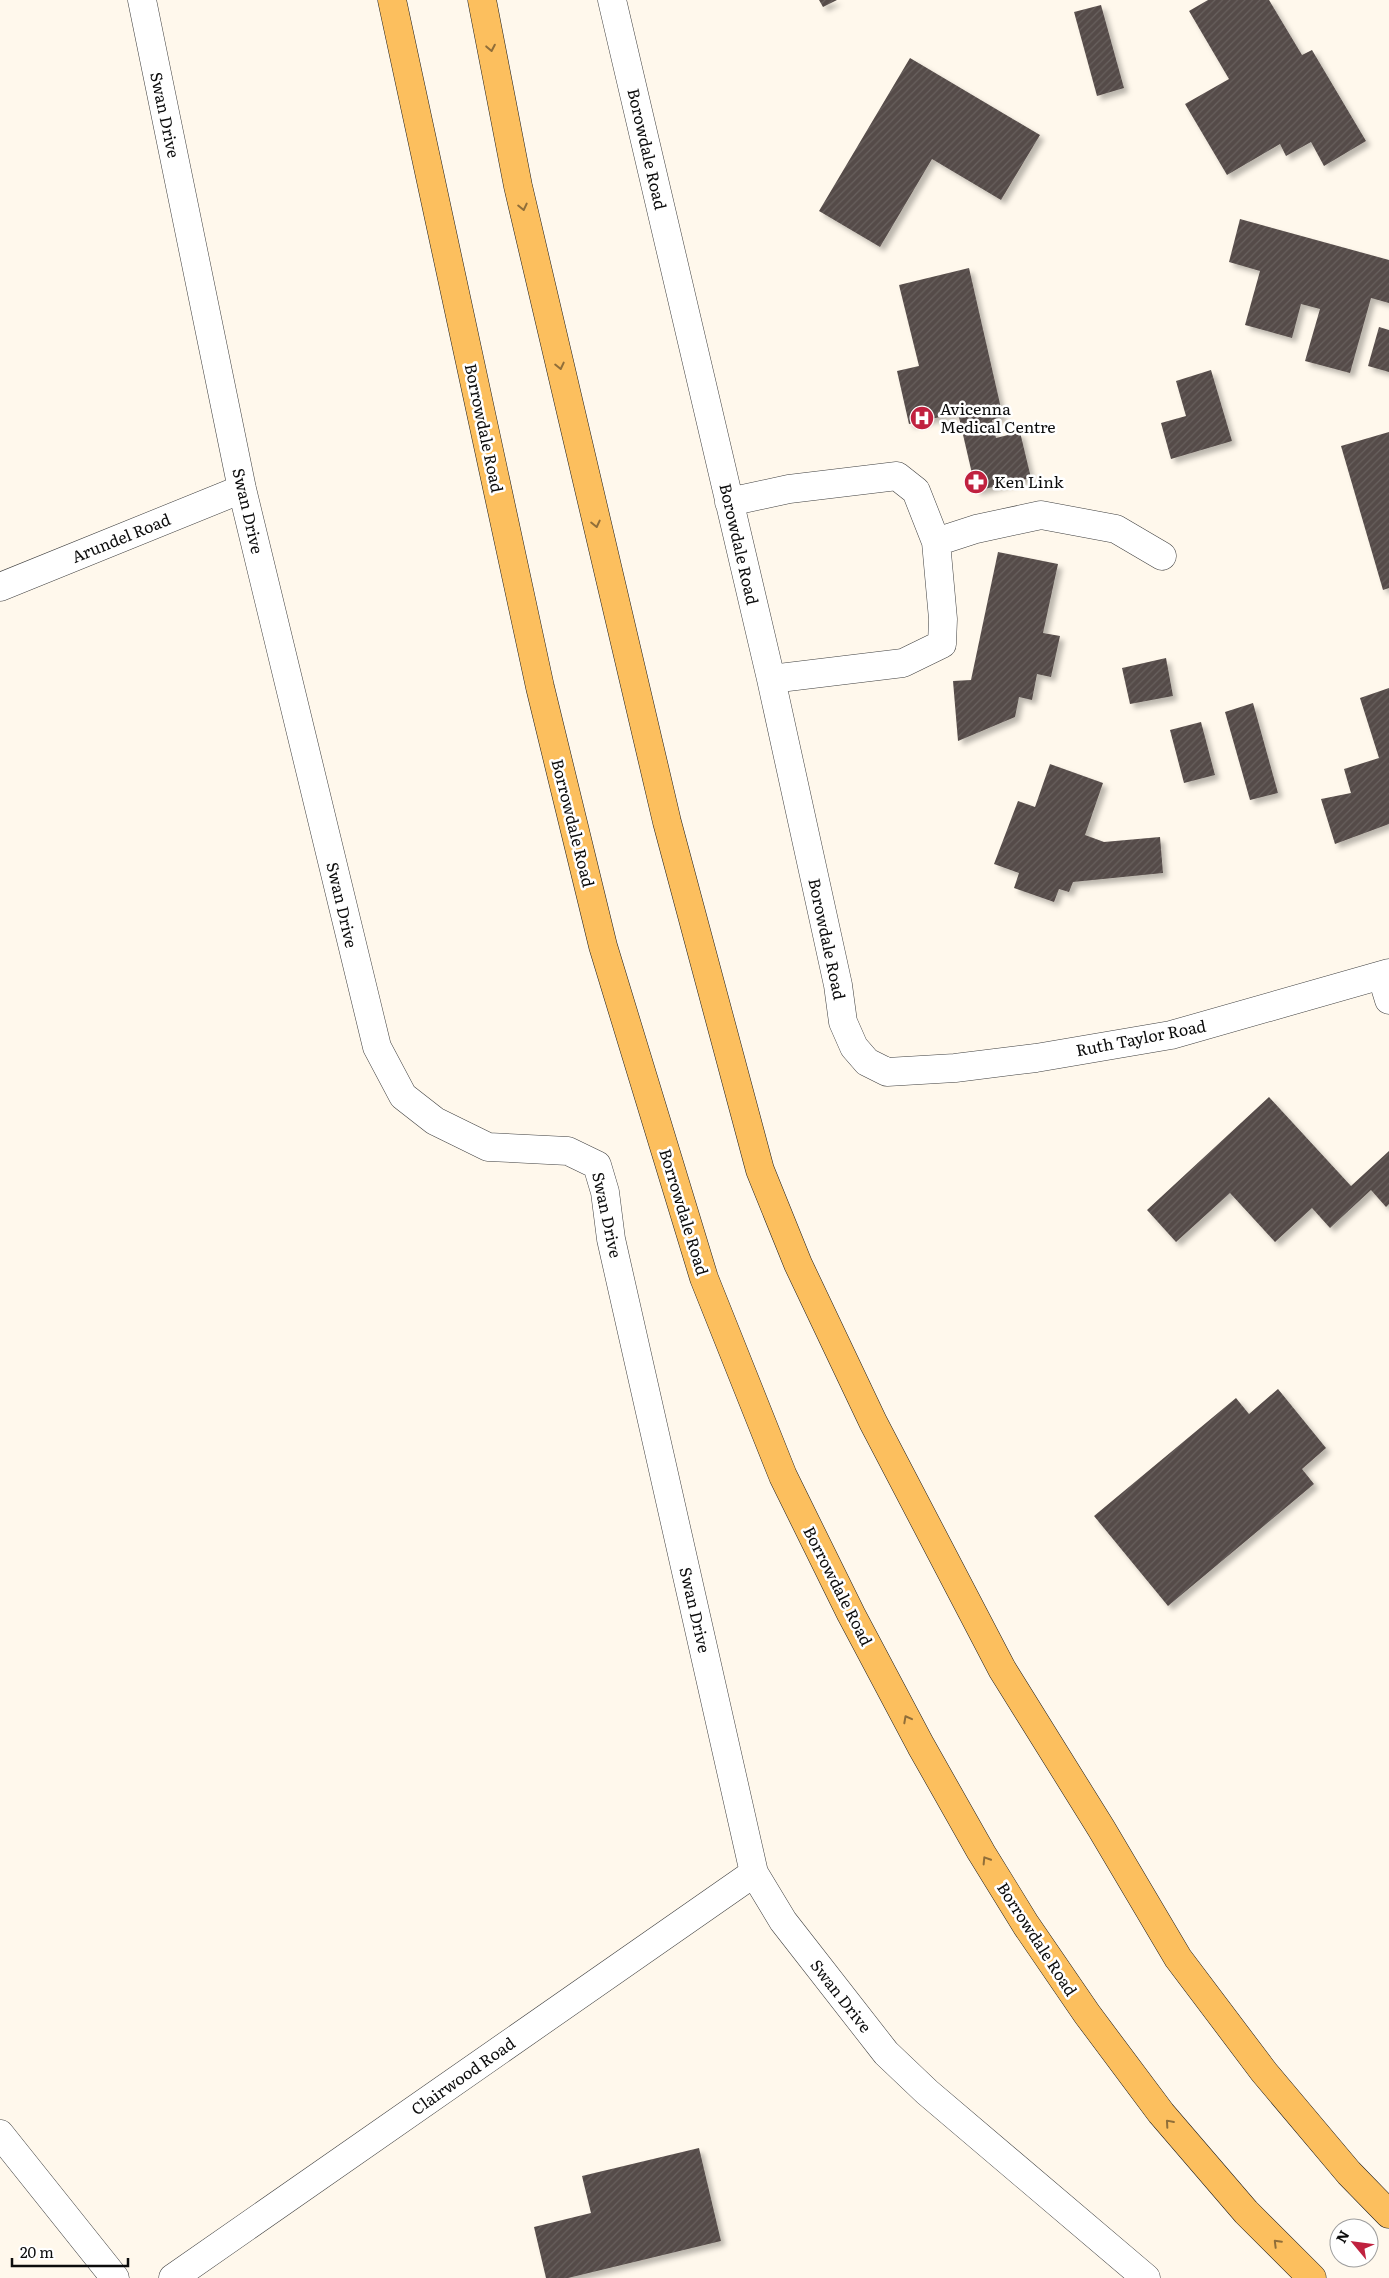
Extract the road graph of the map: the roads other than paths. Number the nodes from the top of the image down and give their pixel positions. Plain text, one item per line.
1 (142, 0) edge
2 (392, 0) edge
3 (482, 0) edge
4 (612, 0) edge
5 (242, 489) junction
6 (729, 502) junction
7 (936, 542) junction
8 (1162, 556) dead end
9 (0, 587) edge
10 (771, 678) junction
11 (1386, 983) edge
12 (886, 1072) joint
13 (754, 1873) junction
14 (0, 2134) edge
15 (1389, 2214) edge
16 (115, 2278) edge
17 (173, 2278) edge
18 (1146, 2278) edge
19 (1312, 2278) edge

1 - 5 street, Swan Drive
19 -> 2 main road, Borrowdale Road
3 -> 15 main road
4 - 6 street, Borowdale Road
5 - 9 street, Arundel Road
5 - 13 street, Swan Drive
6 - 7 street
6 - 10 street, Borowdale Road
7 - 8 street
7 - 10 street
10 - 12 street, Borowdale Road
11 - 12 street, Ruth Taylor Road
13 - 17 street, Clairwood Road
13 - 18 street, Swan Drive
14 - 16 street

